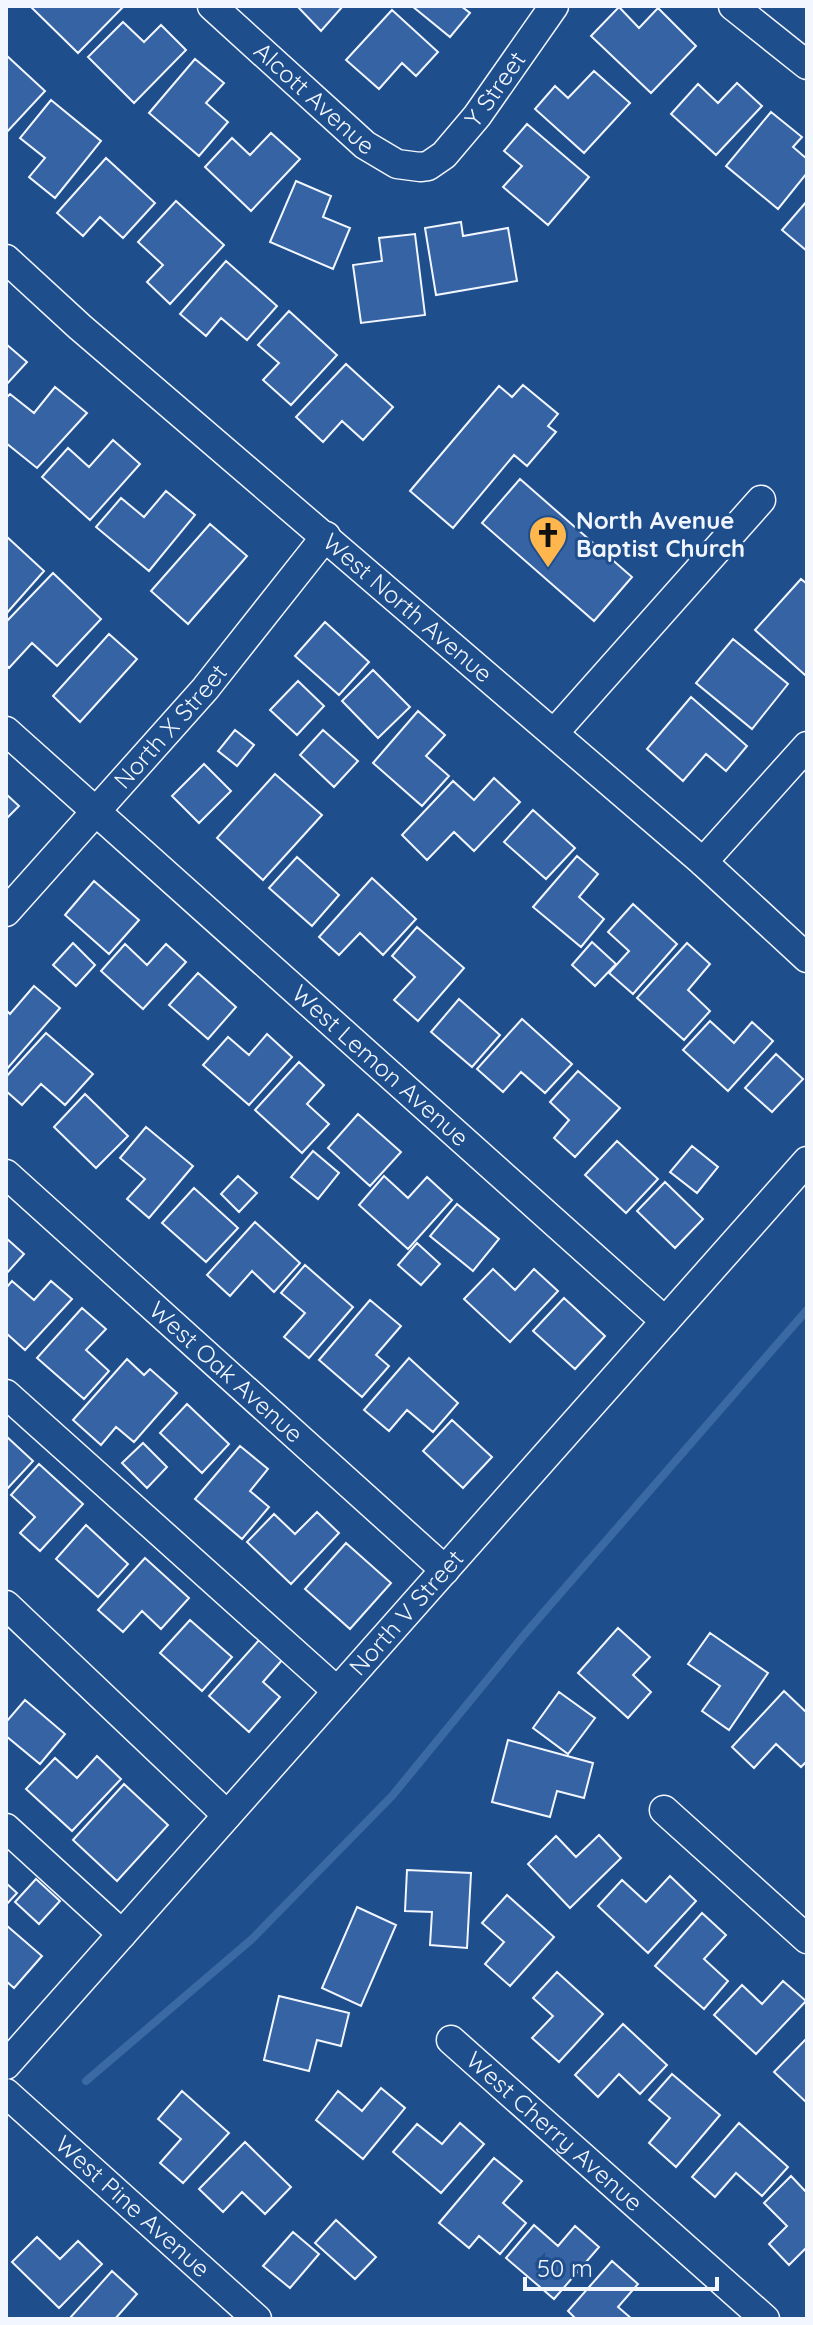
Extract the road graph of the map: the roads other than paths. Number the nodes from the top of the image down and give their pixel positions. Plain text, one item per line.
1 (212, 6) edge
2 (554, 6) edge
3 (733, 6) edge
4 (807, 65) edge
5 (428, 166) joint
6 (6, 259) edge
7 (761, 500) dead end
8 (326, 536) junction
9 (6, 731) edge
10 (554, 733) junction
11 (807, 746) edge
12 (95, 811) junction
13 (703, 862) junction
14 (6, 912) edge
15 (807, 958) edge
16 (807, 1161) edge
17 (6, 1174) edge
18 (665, 1321) junction
19 (6, 1394) edge
20 (445, 1570) junction
21 (6, 1605) edge
22 (337, 1691) junction
23 (664, 1810) dead end
24 (227, 1815) junction
25 (6, 1828) edge
26 (122, 1934) junction
27 (807, 1939) edge
28 (451, 2040) dead end
29 (6, 2065) edge
30 (6, 2093) edge
31 (257, 2319) edge
32 (765, 2319) edge

1 - 5 street, Alcott Avenue
2 - 5 street, Y Street
3 - 4 street
6 - 8 street, West North Avenue
7 - 10 street
8 - 10 street, West North Avenue
8 - 12 street, North X Street
9 - 12 street, West Lemon Avenue
10 - 13 street, West North Avenue
11 - 13 street
12 - 14 street, North X Street
12 - 18 street, West Lemon Avenue
13 - 15 street, West North Avenue
16 - 18 street, North V Street
17 - 20 street, West Oak Avenue
18 - 20 street, North V Street
19 - 22 street
20 - 22 street, North V Street
21 - 24 street
22 - 24 street, North V Street
23 - 27 street
24 - 26 street, North V Street
25 - 26 street
26 - 29 street, North V Street
28 - 32 street, West Cherry Avenue
30 - 31 street, West Pine Avenue

